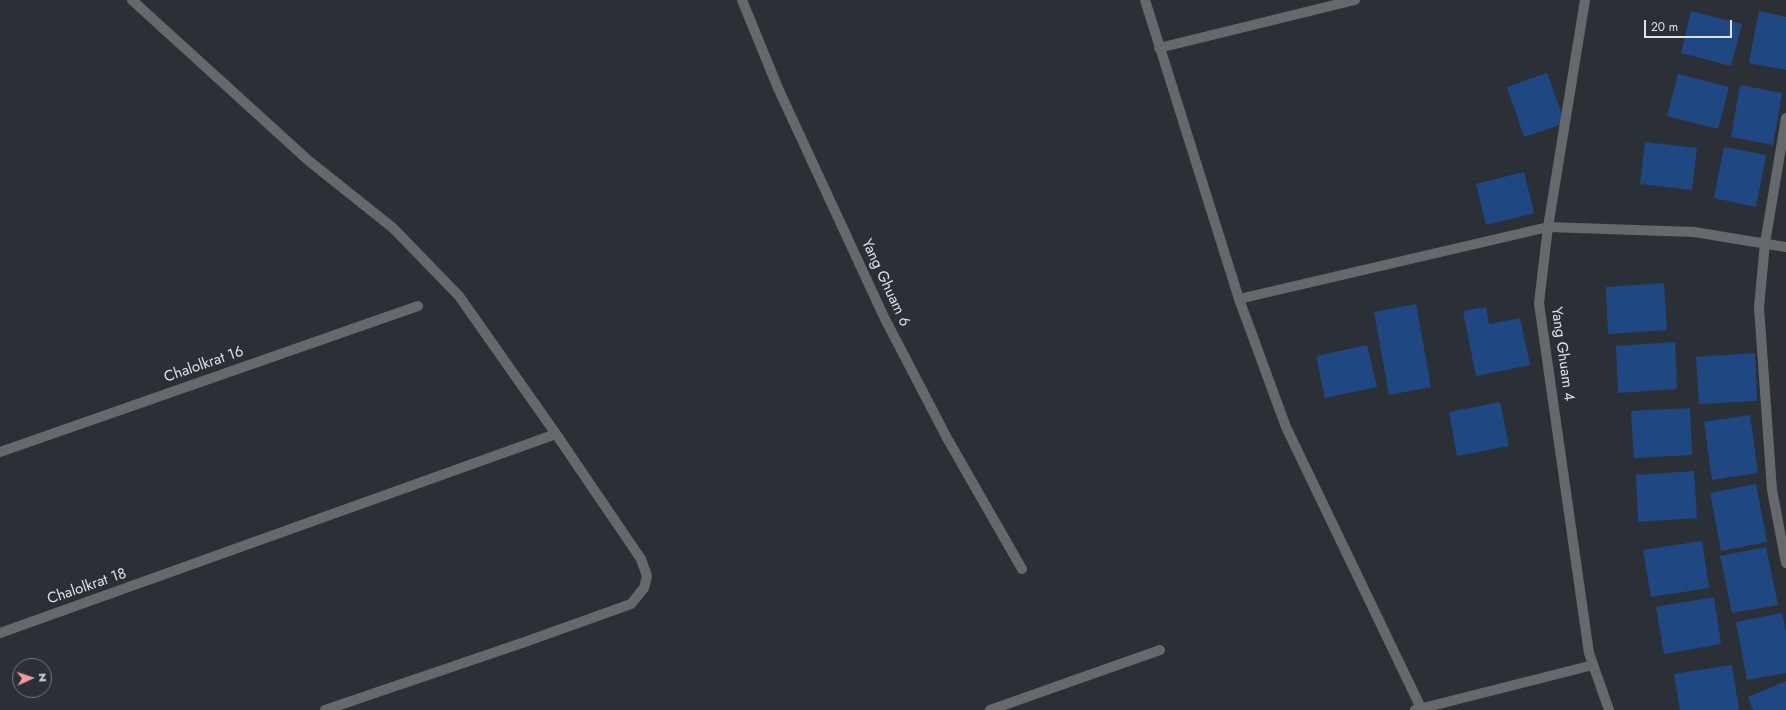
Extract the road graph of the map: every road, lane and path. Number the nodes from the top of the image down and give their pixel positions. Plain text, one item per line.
1 (132, 0) edge
2 (742, 0) edge
3 (1145, 0) edge
4 (1355, 0) edge
5 (1585, 0) edge
6 (1159, 48) junction
7 (1786, 118) edge
8 (1548, 227) junction
9 (1765, 243) junction
10 (1786, 247) edge
11 (1239, 299) junction
12 (418, 306) dead end
13 (556, 434) junction
14 (0, 452) edge
15 (1786, 563) edge
16 (1022, 569) dead end
17 (0, 633) edge
18 (1160, 650) dead end
19 (1593, 666) junction
20 (1418, 709) edge
21 (325, 710) edge
22 (990, 710) edge
23 (1609, 710) edge

1 - 13 street
2 - 16 street, Yang Ghuam 6
3 - 6 street
4 - 6 street
5 - 8 street, Yang Ghuam 4
6 - 11 street
7 - 9 street
8 - 9 street
8 - 11 street
8 - 19 street, Yang Ghuam 4
9 - 10 street
9 - 15 street
11 - 20 street
12 - 14 street, Chalolkrat 16
13 - 17 street, Chalolkrat 18
13 - 21 street
18 - 22 street
19 - 20 street
19 - 23 street, Yang Ghuam 4

